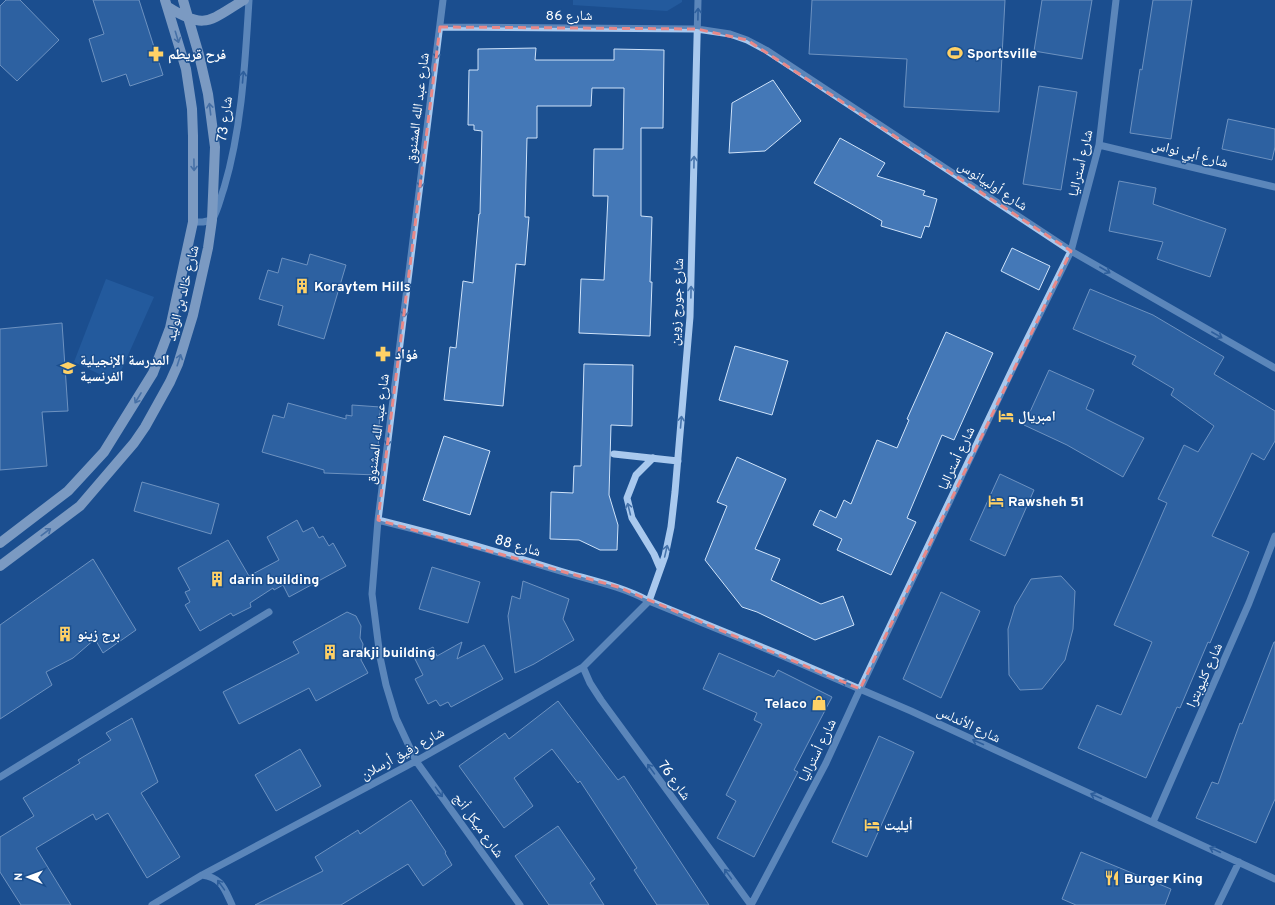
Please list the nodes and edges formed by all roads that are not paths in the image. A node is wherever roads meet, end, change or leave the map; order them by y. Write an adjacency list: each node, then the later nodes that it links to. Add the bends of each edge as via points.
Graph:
1 (183, 0): 8 (main road, شارع خالد بن الوليد)
2 (244, 0): 8 (main road, via 212,19)
3 (249, 0): 13 (street, شارع 73, one-way to 3, via 226,180 234,145 240,107)
4 (443, 0): 9 (street, شارع عبد الله المشنوق)
5 (698, 0): 10 (street, شارع جورج زوين, one-way to 5)
6 (1116, 0): 11 (street, شارع أستراليا)
7 (166, 4): 8 (main road); 14 (main road, شارع خالد بن الوليد, one-way to 14, via 186,69 192,109)
8 (189, 19): 13 (main road, شارع خالد بن الوليد, one-way to 8, via 215,147 208,94)
9 (440, 27): 10 (street, شارع 86); 20 (street, شارع عبد الله المشنوق, one-way to 20)
10 (697, 29): 15 (street, شارع أولبيانوس, via 730,34 766,50); 19 (street, شارع جورج زوين, one-way to 10, via 690,317)
11 (1099, 145): 12 (street, شارع أبي نواس); 15 (street, شارع أستراليا)
12 (1275, 187)
13 (212, 220): 14 (street); 23 (main road, شارع خالد بن الوليد, one-way to 13, via 80,506 134,444 145,427 178,364 205,267)
14 (193, 222): 22 (main road, شارع خالد بن الوليد, one-way to 22, via 170,328 153,372 104,452 68,491)
15 (1071, 251): 16 (street, شارع أولبيانوس, one-way to 16); 28 (street, شارع أستراليا)
16 (1275, 368)
17 (614, 454): 18 (street)
18 (653, 458): 19 (street); 24 (street, one-way to 18, via 632,518 627,498 636,475)
19 (678, 460): 24 (street, شارع جورج زوين, one-way to 19, via 671,527)
20 (378, 520): 25 (street, شارع 88, via 600,582 632,592); 29 (street, شارع عبد الله المشنوق, via 372,594 380,657 396,718)
21 (1275, 536): 31 (street, شارع كليوبترا, via 1243,617)
22 (0, 543)
23 (0, 566)
24 (660, 568): 25 (street, شارع جورج زوين)
25 (649, 601): 27 (street, شارع رفيق أرسلان); 28 (street, شارع الأندلس, one-way to 25)
26 (269, 612): 30 (street)
27 (583, 667): 29 (street, شارع رفيق أرسلان); 38 (street, شارع 76, one-way to 27, via 601,700)
28 (860, 689): 31 (street, شارع الأندلس, one-way to 28); 38 (street, شارع أستراليا, via 826,763)
29 (416, 761): 33 (street, شارع رفيق أرسلان); 37 (street, شارع ميكل أنج, one-way to 37)
30 (0, 777)
31 (1153, 822): 32 (street, شارع الأندلس, one-way to 31)
32 (1240, 862): 34 (street, شارع الأندلس); 39 (street)
33 (202, 875): 35 (street, شارع رفيق أرسلان); 36 (street, one-way to 33, via 219,882)
34 (1275, 879)
35 (152, 905)
36 (232, 905)
37 (520, 905)
38 (751, 905)
39 (1218, 905)

